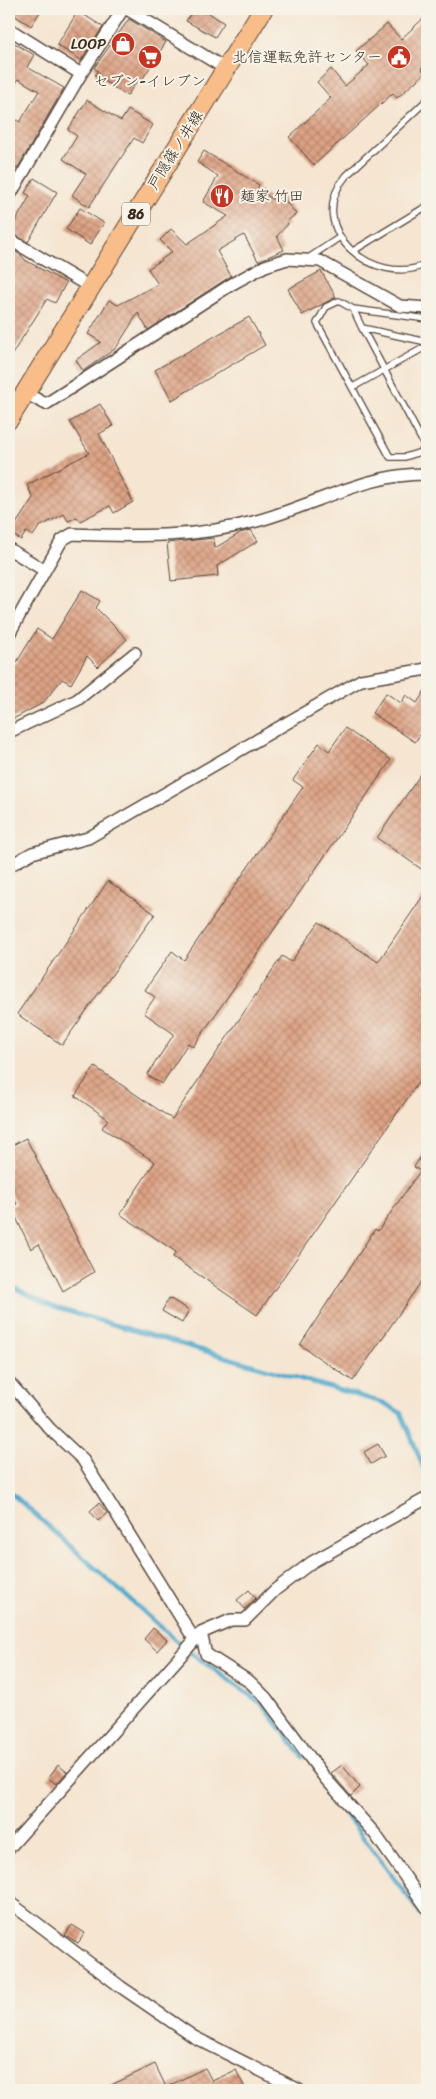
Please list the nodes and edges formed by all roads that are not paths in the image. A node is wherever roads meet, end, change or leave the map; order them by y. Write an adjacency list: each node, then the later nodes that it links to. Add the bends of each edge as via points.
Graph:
1 (123, 9): 6 (street)
2 (127, 9): 5 (street)
3 (263, 9): 5 (main road, 戸隠篠ノ井線 / 86)
4 (9, 29): 6 (street)
5 (226, 68): 15 (main road, 戸隠篠ノ井線 / 86)
6 (81, 74): 8 (street)
7 (427, 100): 10 (lane, via 337,188 332,216)
8 (9, 196)
9 (427, 206): 12 (lane)
10 (340, 237): 12 (lane); 13 (lane)
11 (9, 239): 15 (street)
12 (354, 251): 14 (lane, via 386,269 408,270)
13 (307, 259): 16 (street, via 320,261 400,306); 24 (street, via 287,259 265,266 146,338 46,404)
14 (427, 264)
15 (90, 287): 24 (main road, 戸隠篠ノ井線 / 86)
16 (427, 308)
17 (353, 309): 18 (lane); 19 (lane); 23 (lane, via 339,301 326,307 317,323)
18 (427, 319)
19 (362, 328): 20 (lane); 22 (lane)
20 (427, 342)
21 (427, 346): 22 (lane)
22 (384, 370): 23 (lane); 26 (lane)
23 (353, 387): 26 (lane, via 390,457)
24 (25, 393): 25 (main road, 戸隠篠ノ井線 / 86)
25 (9, 419)
26 (427, 450)
27 (427, 474): 29 (street, via 384,477 255,522 210,532 158,536 72,534 62,540)
28 (9, 549): 29 (street)
29 (44, 570): 30 (street)
30 (9, 634)
31 (135, 653): 33 (street, via 77,700)
32 (427, 669): 34 (street, via 361,680 88,838 32,853)
33 (9, 732)
34 (9, 866)
35 (9, 1382): 37 (street, via 50,1429 83,1460)
36 (427, 1498): 37 (street, via 312,1562 274,1590 245,1620 230,1620)
37 (198, 1636): 38 (street); 40 (street, via 206,1654 250,1682 266,1698 325,1778 374,1834)
38 (9, 1848)
39 (9, 1902): 41 (street, via 121,1987 194,2037)
40 (427, 1908)
41 (298, 2090)

